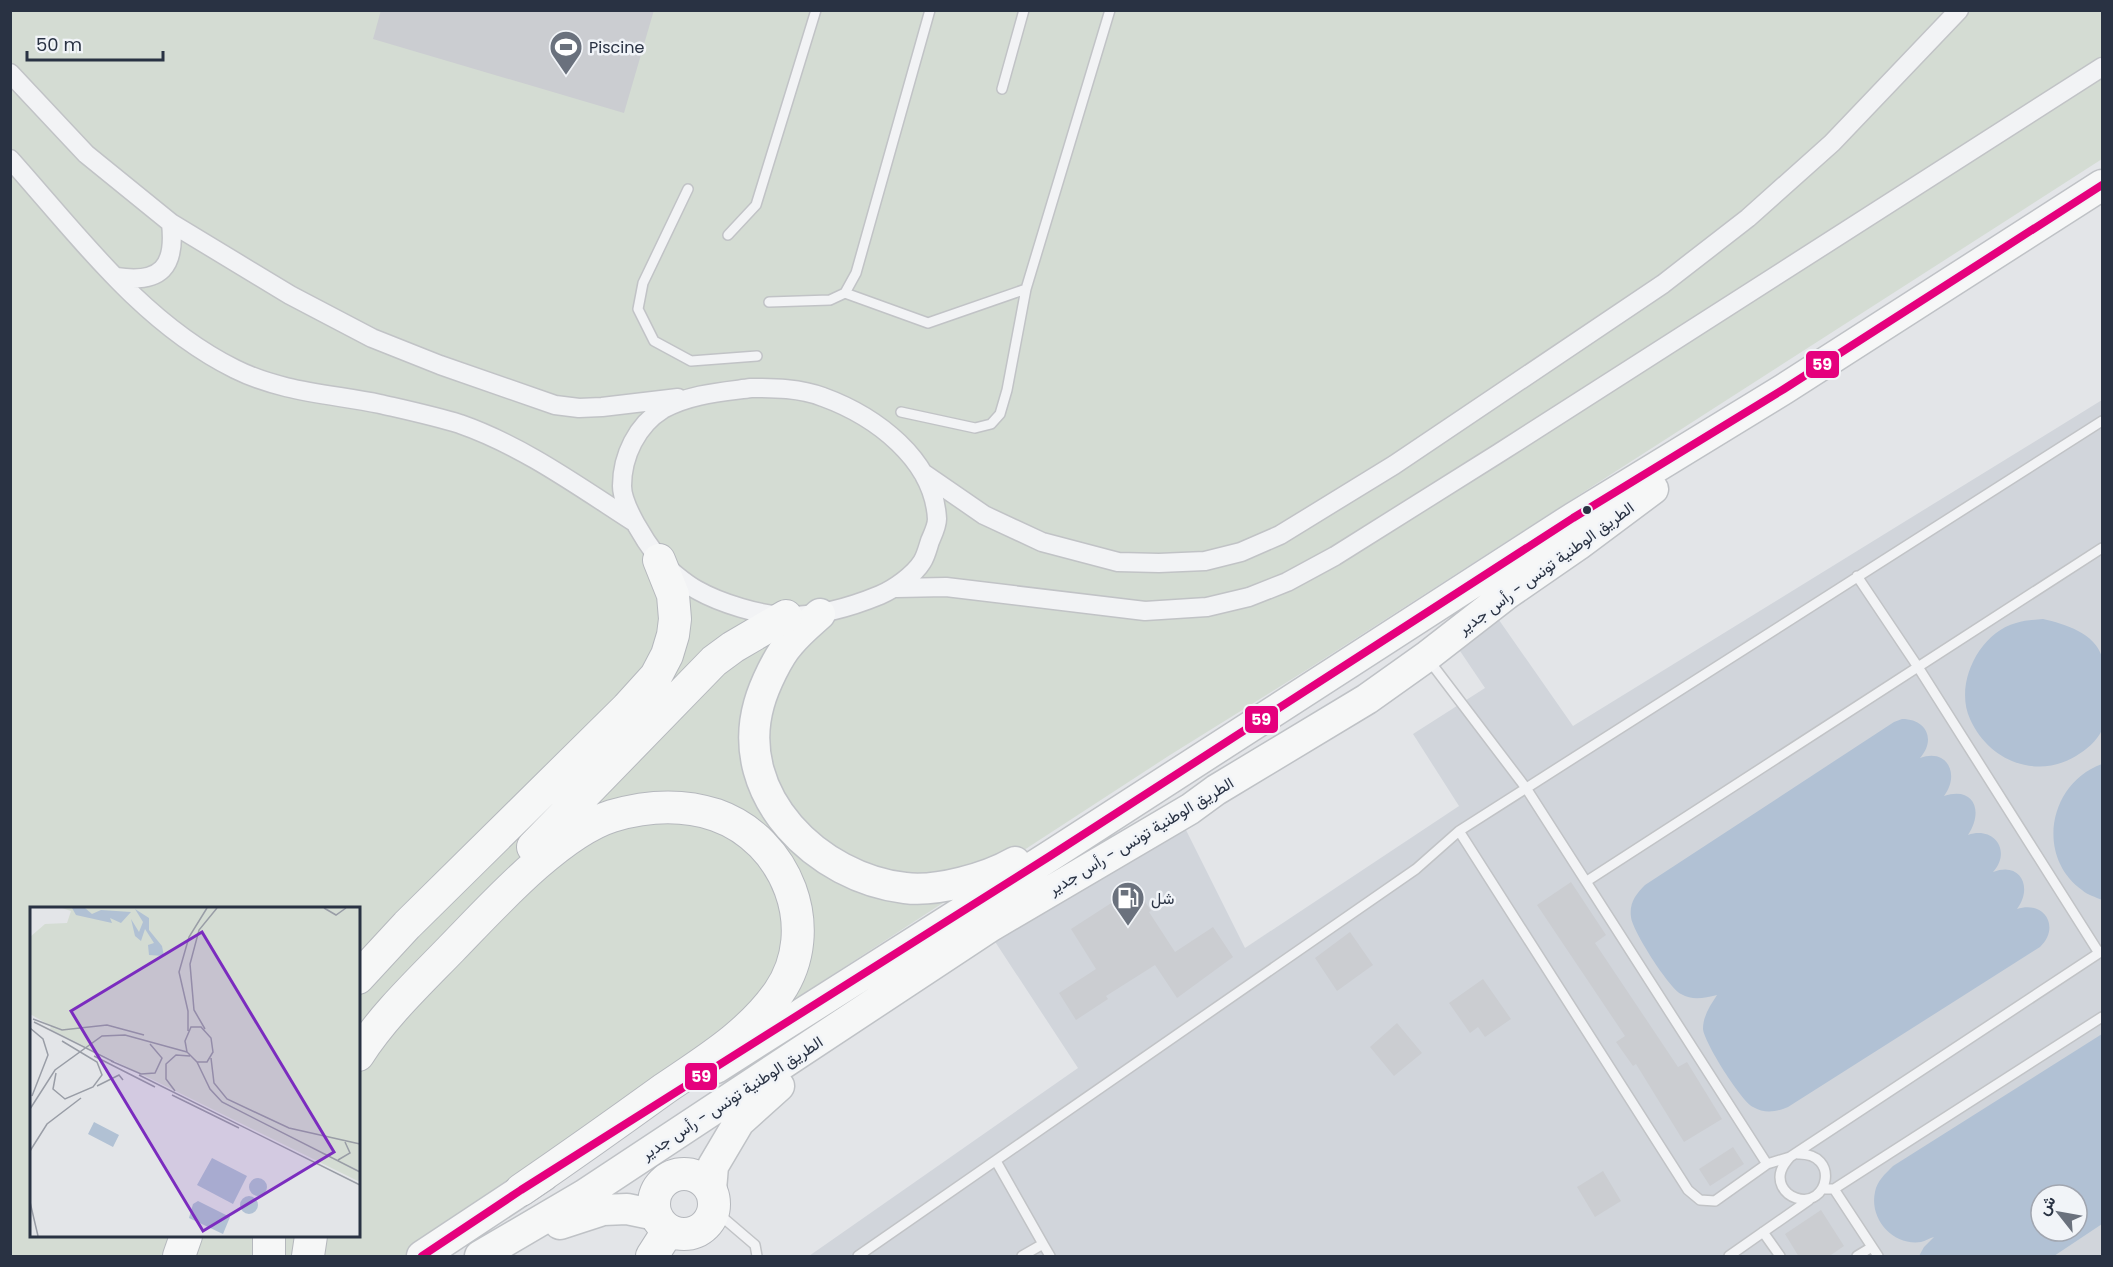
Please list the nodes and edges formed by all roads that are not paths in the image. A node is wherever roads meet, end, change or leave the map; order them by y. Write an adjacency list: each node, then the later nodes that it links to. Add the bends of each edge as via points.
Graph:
1 (816, 10): 13 (lane, via 756,205)
2 (930, 10): 16 (lane, via 856,273)
3 (1024, 10): 8 (lane)
4 (1110, 10): 15 (lane)
5 (1959, 10): 23 (street, via 1832,143 1748,218 1663,284 1394,465 1280,535 1241,552 1205,561 1118,562 1042,542 984,514)
6 (2103, 67): 28 (street, via 1489,459 1287,582 1207,607 1145,611 946,587)
7 (10, 73): 12 (street, via 86,154)
8 (1002, 88)
9 (10, 159): 14 (street)
10 (2103, 185): 19 (main road, الطريق الوطنية تونس - رأس جدير)
11 (688, 189): 18 (lane, via 644,283 638,309 654,340 691,361)
12 (171, 223): 14 (street, via 170,257 159,273 144,280); 20 (street, via 290,295 372,338 555,405 579,408)
13 (728, 235)
14 (116, 278): 24 (street, via 179,335 257,380 458,424 537,460)
15 (1026, 289): 16 (lane, via 928,323); 21 (lane, via 1007,390 1000,414 991,424 975,428)
16 (845, 293): 17 (lane, via 830,300)
17 (769, 302)
18 (757, 356)
19 (1784, 389): 31 (main road, الطريق الوطنية تونس - رأس جدير); 34 (main road, الطريق الوطنية تونس - رأس جدير, via 1573,518)
20 (698, 395): 23 (street, via 751,388 822,396 873,422 908,451); 24 (street, via 655,416 639,430 625,458 622,487)
21 (901, 412)
22 (2103, 420): 27 (lane)
23 (923, 473): 28 (street, via 935,500 937,523 922,563)
24 (636, 524): 26 (street)
25 (2101, 552): 32 (lane)
26 (659, 560): 30 (street, via 696,589 726,602); 36 (highway, via 673,595 675,619 667,656 656,676)
27 (1857, 576): 32 (lane); 33 (lane)
28 (896, 588): 29 (street, via 853,606)
29 (819, 614): 30 (street); 34 (main road, via 788,644 764,690 758,705 756,747 759,770 780,816 816,853 837,866 880,884 907,888 950,884 1009,865)
30 (786, 616): 43 (highway, via 714,661 395,986)
31 (1426, 657): 33 (lane); 41 (main road, الطريق الوطنية تونس - رأس جدير, via 1367,699)
32 (1918, 667): 37 (lane); 38 (lane)
33 (1526, 788): 35 (lane); 37 (lane)
34 (1145, 793): 49 (main road, الطريق الوطنية تونس - رأس جدير)
35 (1460, 831): 46 (lane, via 1416,869); 47 (lane, via 1688,1190 1700,1200 1715,1201)
36 (479, 854): 39 (highway); 40 (highway)
37 (1587, 881): 47 (lane)
38 (2101, 952): 45 (lane)
39 (360, 953)
40 (360, 976)
41 (900, 985): 51 (main road, via 867,1021 788,1079 739,1122 713,1166); 54 (main road, الطريق الوطنية تونس - رأس جدير)
42 (2103, 1017): 48 (lane)
43 (360, 1027)
44 (360, 1052): 49 (highway, via 404,998 498,901 589,826 648,808 693,809 737,825 757,841 784,874 792,888 796,909 794,957 790,974 778,994 737,1038)
45 (1794, 1156): 47 (lane); 50 (lane, via 1807,1154 1822,1163 1826,1181); 50 (lane, via 1780,1172 1784,1190 1798,1199)
46 (996, 1161): 59 (lane); 68 (lane)
47 (1767, 1164)
48 (1833, 1189): 50 (lane); 60 (lane)
49 (521, 1190): 64 (main road, الطريق الوطنية تونس - رأس جدير)
50 (1819, 1193): 53 (lane)
51 (712, 1200): 52 (highway, via 708,1223 696,1232 682,1235); 52 (highway, via 704,1181 682,1174 671,1177 656,1193 654,1204); 67 (lane, via 755,1245)
52 (662, 1223): 54 (main road, via 627,1209 603,1210); 66 (highway)
53 (1763, 1232): 71 (lane); 72 (lane)
54 (522, 1233): 65 (main road, الطريق الوطنية تونس - رأس جدير)
55 (186, 1237): 61 (highway)
56 (269, 1237): 62 (highway)
57 (304, 1237): 63 (highway)
58 (311, 1237): 63 (highway)
59 (1043, 1244): 69 (lane); 70 (lane)
60 (1872, 1247): 73 (lane); 74 (lane)
61 (179, 1257)
62 (269, 1257)
63 (307, 1257)
64 (422, 1257)
65 (480, 1257)
66 (652, 1257)
67 (757, 1257)
68 (858, 1257)
69 (1022, 1257)
70 (1050, 1257)
71 (1729, 1257)
72 (1780, 1257)
73 (1857, 1257)
74 (1878, 1257)

